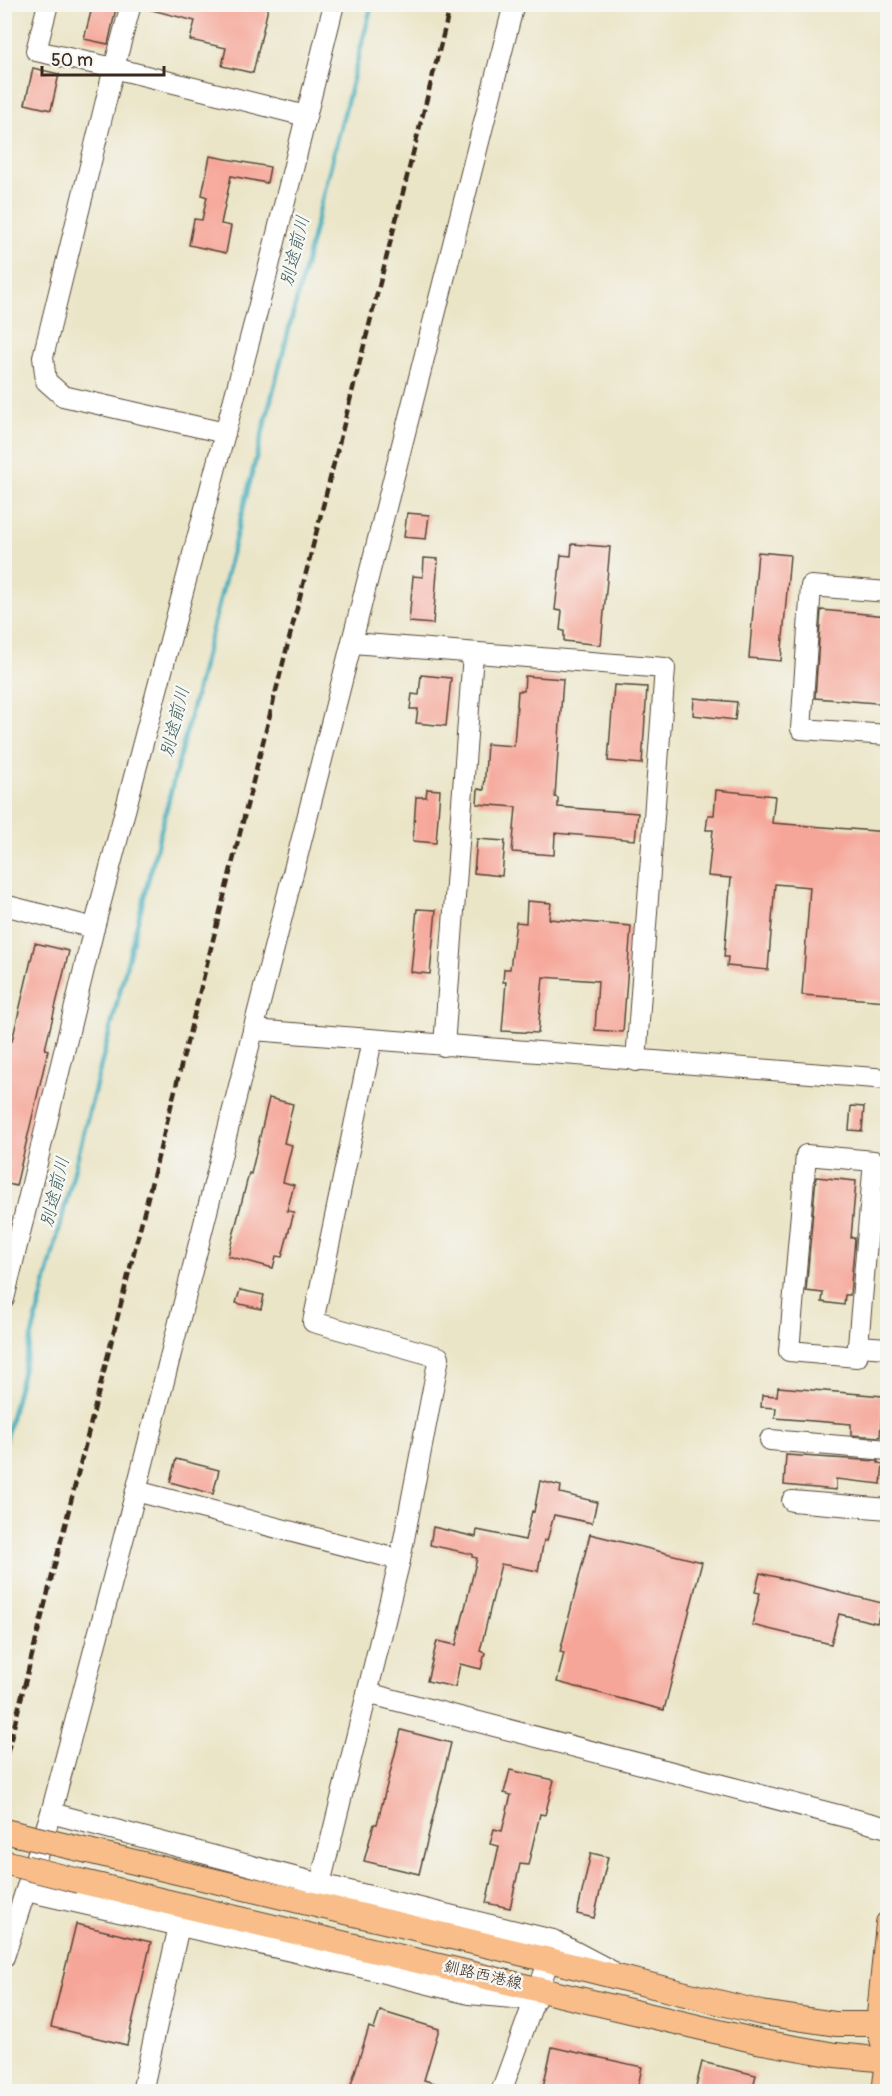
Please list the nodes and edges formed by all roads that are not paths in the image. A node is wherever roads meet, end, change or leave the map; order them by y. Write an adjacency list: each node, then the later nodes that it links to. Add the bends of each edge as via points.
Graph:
1 (48, 4): 5 (street, via 36,51)
2 (131, 4): 5 (street)
3 (334, 4): 6 (street)
4 (514, 4): 9 (street)
5 (114, 68): 6 (street); 7 (street, via 43,357 46,381 63,396)
6 (306, 116): 7 (street)
7 (225, 433): 13 (street)
8 (888, 592): 11 (street, via 811,586 801,729)
9 (353, 643): 10 (street); 14 (street)
10 (473, 654): 16 (street); 17 (street, via 665,668)
11 (888, 735)
12 (4, 905): 13 (street)
13 (94, 928): 19 (street)
14 (254, 1030): 15 (street); 24 (street)
15 (372, 1040): 16 (street); 27 (street, via 313,1322 439,1357)
16 (444, 1046): 17 (street)
17 (636, 1061): 18 (street)
18 (888, 1079)
19 (4, 1299)
20 (858, 1346): 20 (street, via 874,1161 806,1155 789,1351 857,1357); 21 (street)
21 (888, 1348)
22 (770, 1440): 23 (street)
23 (888, 1450)
24 (136, 1491): 27 (street); 29 (street)
25 (792, 1501): 26 (street)
26 (888, 1509)
27 (400, 1560): 28 (street)
28 (367, 1693): 30 (street); 33 (street)
29 (51, 1813): 33 (street); 34 (street)
30 (888, 1828)
31 (4, 1831): 38 (main road, 釧路西港線, bridge)
32 (4, 1862): 40 (main road, 釧路西港線, bridge)
33 (320, 1884): 39 (street, via 553,1940)
34 (26, 1891): 36 (street); 37 (street)
35 (888, 1923): 41 (main road)
36 (179, 1926): 40 (street, via 469,1994); 43 (street)
37 (4, 1958)
38 (549, 1960): 39 (main road, 釧路西港線); 40 (street)
39 (627, 1979): 41 (main road, 釧路西港線, via 762,2013 836,2024)
40 (537, 1994): 42 (main road, 釧路西港線, via 757,2041); 44 (street)
41 (883, 2025): 42 (main road)
42 (888, 2060): 45 (main road)
43 (142, 2091)
44 (501, 2091)
45 (884, 2091)

